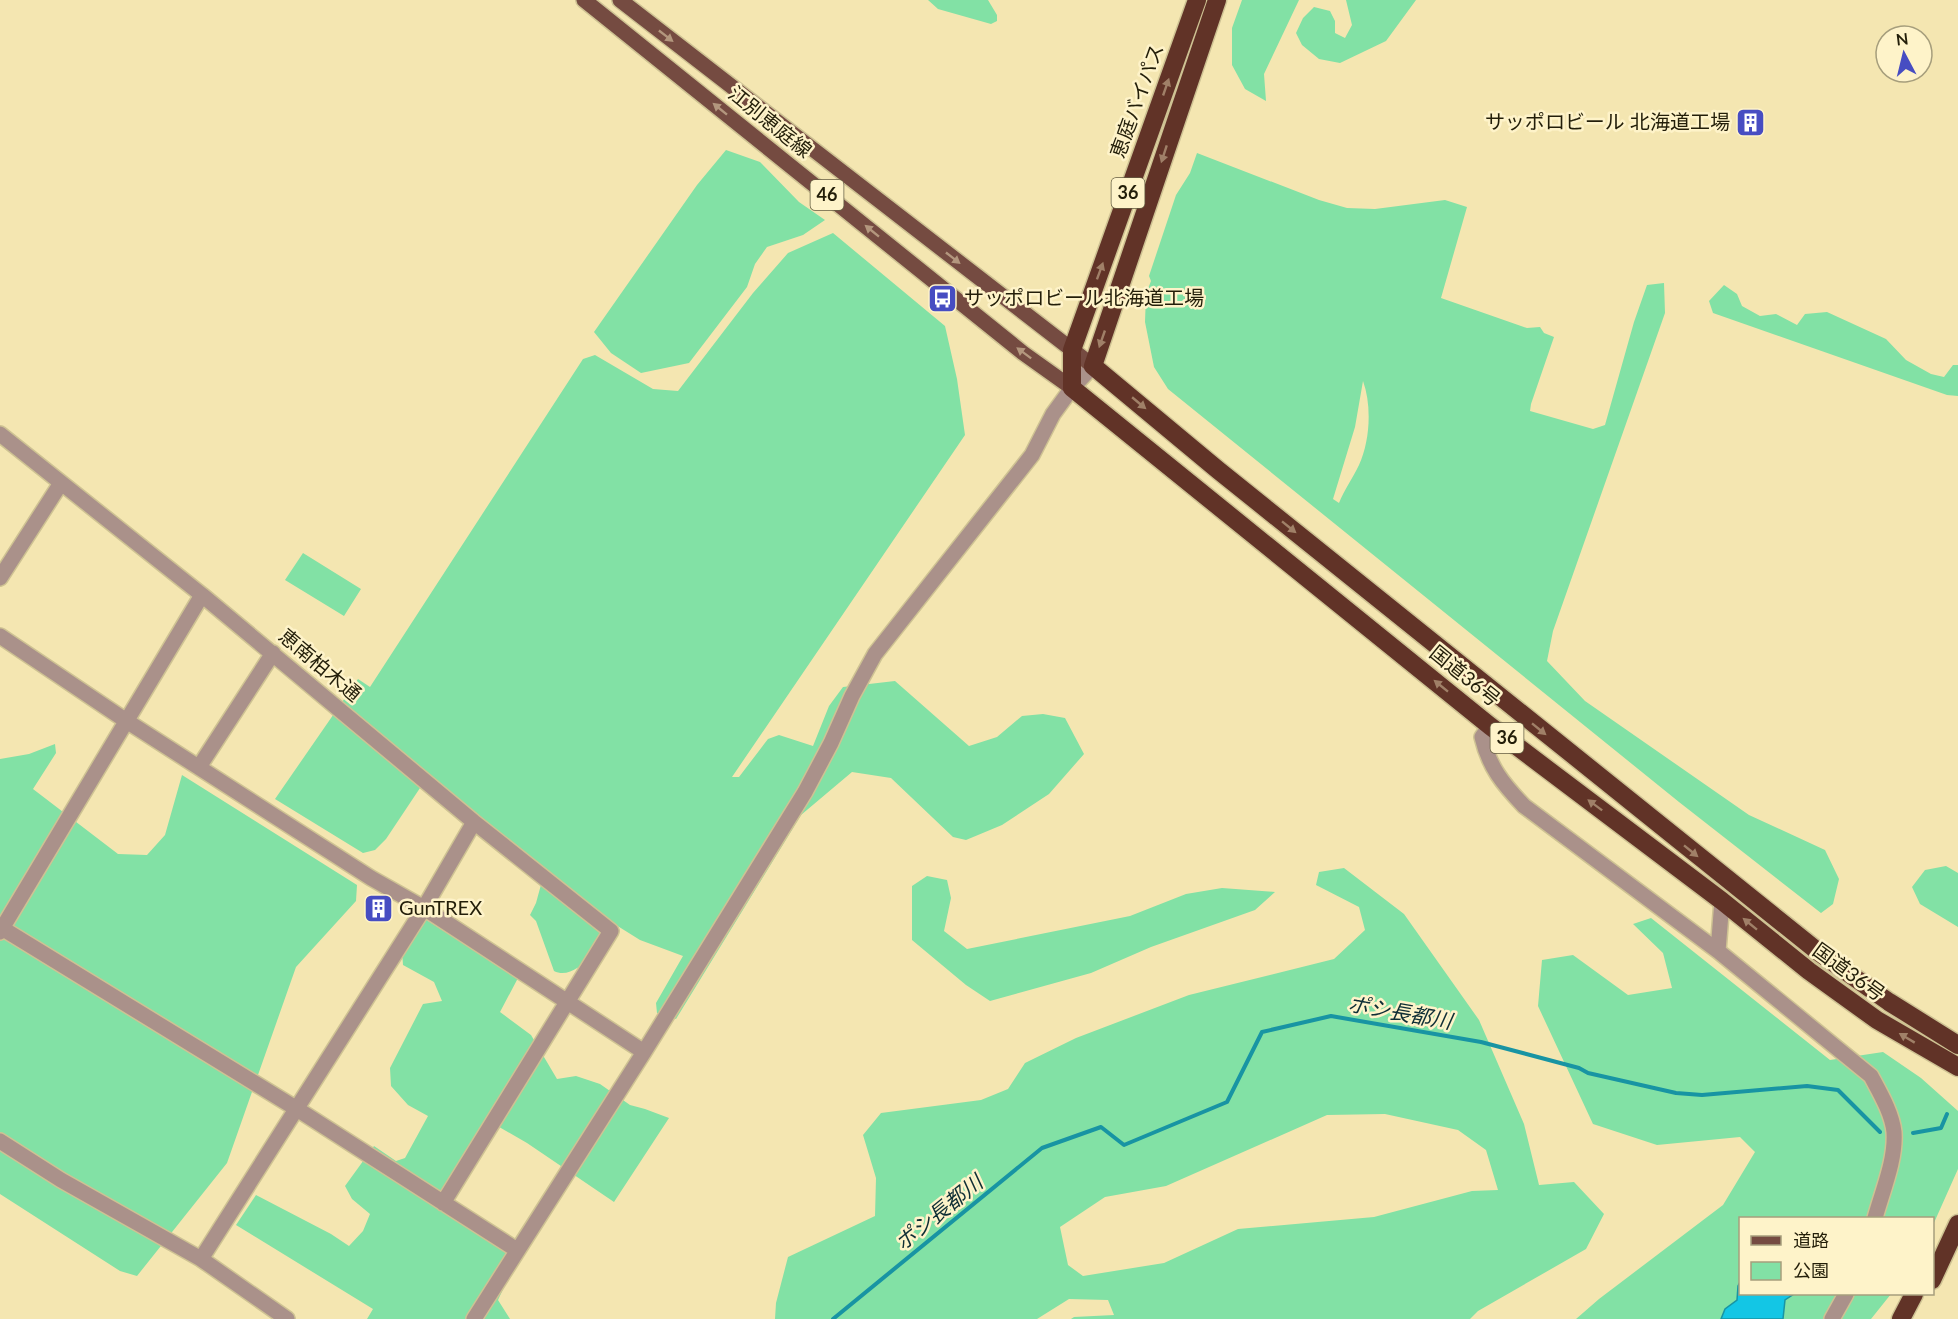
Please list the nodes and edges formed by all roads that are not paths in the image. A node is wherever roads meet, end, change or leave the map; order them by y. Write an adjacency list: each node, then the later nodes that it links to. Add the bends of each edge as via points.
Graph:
1 (584, 0): 7 (main road, 江別恵庭線 / 46, one-way to 1)
2 (620, 0): 5 (main road, 江別恵庭線 / 46, one-way to 5)
3 (1197, 0): 5 (highway, 恵庭バイパス / 36, one-way to 3)
4 (1217, 0): 6 (highway, 36, one-way to 6)
5 (1072, 350): 6 (main road, 江別恵庭線 / 46); 7 (highway, 恵庭バイパス / 36)
6 (1093, 366): 7 (street); 23 (highway, 国道36号 / 36, one-way to 23, via 1821,954)
7 (1072, 388): 15 (highway, 国道36号 / 36, one-way to 7); 24 (street, via 1032,455 875,654 805,792)
8 (0, 434): 9 (street, 恵南柏木通)
9 (61, 483): 10 (street); 11 (street, 恵南柏木通)
10 (0, 578)
11 (202, 595): 13 (street, 恵南柏木通); 14 (street)
12 (0, 636): 14 (street)
13 (273, 653): 16 (street); 17 (street, 恵南柏木通)
14 (125, 720): 16 (street); 20 (street)
15 (1490, 726): 18 (highway, 国道36号 / 36, one-way to 15); 21 (street, via 1482,737 1486,757 1518,800)
16 (199, 767): 19 (street)
17 (474, 822): 19 (street); 22 (street, 恵南柏木通, via 611,931)
18 (1722, 902): 21 (street); 25 (highway, 国道36号 / 36, one-way to 18, via 1877,1020)
19 (424, 908): 22 (street); 26 (street)
20 (1, 929): 26 (street)
21 (1718, 951): 30 (street, via 1871,1076 1894,1131 1893,1153)
22 (568, 1002): 24 (street); 28 (street)
23 (1958, 1045)
24 (644, 1053): 32 (street)
25 (1958, 1067)
26 (297, 1109): 28 (street); 34 (street)
27 (0, 1141): 34 (street)
28 (443, 1203): 32 (street)
29 (1958, 1211): 33 (highway)
30 (1875, 1217)
31 (1958, 1224): 35 (highway)
32 (517, 1250): 40 (street)
33 (1934, 1255)
34 (201, 1259): 39 (street)
35 (1934, 1276)
36 (1845, 1295): 41 (street)
37 (1913, 1295): 42 (highway)
38 (1925, 1295): 43 (highway)
39 (287, 1319)
40 (474, 1319)
41 (1832, 1319)
42 (1901, 1319)
43 (1913, 1319)

